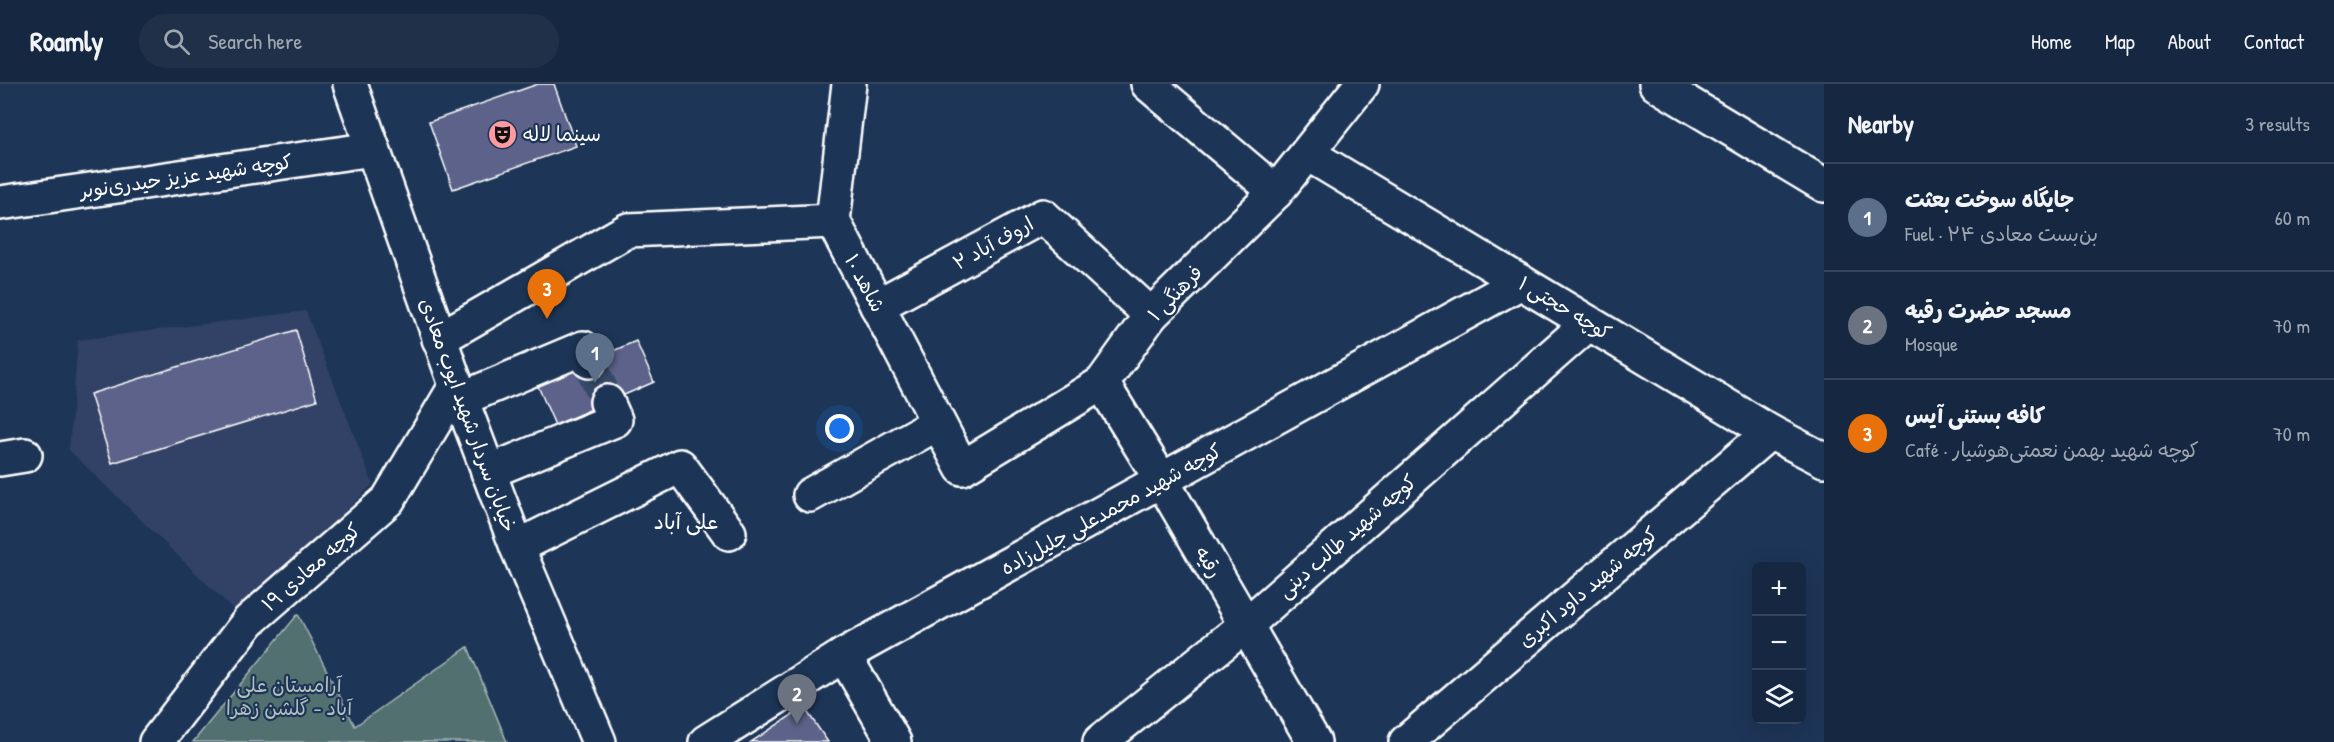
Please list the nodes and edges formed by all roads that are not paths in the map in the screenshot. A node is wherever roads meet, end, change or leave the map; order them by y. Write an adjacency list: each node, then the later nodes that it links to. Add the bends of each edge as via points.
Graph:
1 (350, 84): 6 (street, خیابان سردار شهید ایوب معادی)
2 (849, 84): 11 (street)
3 (1148, 84): 9 (street)
4 (1656, 84): 8 (street)
5 (1349, 88): 7 (street, فرهنگی ۱)
6 (373, 149): 10 (street, کوچه شهید عزیز حیدری‌نوبر); 16 (street, خیابان سردار شهید ایوب معادی)
7 (1308, 154): 9 (street, فرهنگی ۱); 12 (street, کوچه حجتی ۱)
8 (1824, 185)
9 (1276, 192): 14 (street, فرهنگی ۱)
10 (0, 203)
11 (833, 221): 13 (street, شاهد ۱۰); 16 (street, via 628,230)
12 (1521, 282): 15 (street, کوچه حجتی ۱); 26 (street, کوچه شهید محمدعلی جلیل‌زاده)
13 (877, 306): 14 (street, اروف آباد ۲, via 1043,216); 21 (street, شاهد ۱۰)
14 (1151, 315): 18 (street, فرهنگی ۱)
15 (1589, 323): 22 (street, کوچه حجتی ۱); 30 (street, کوچه شهید طالب دینی)
16 (439, 339): 19 (street, خیابان سردار شهید ایوب معادی)
17 (589, 361): 19 (street, via 583,348)
18 (1102, 383): 24 (street, فرهنگی ۱); 26 (street, رقیه)
19 (458, 393): 25 (street, خیابان سردار شهید ایوب معادی); 33 (street, کوچه معادی ۱۹, via 388,500 249,621)
20 (607, 402): 25 (street, via 615,420)
21 (938, 423): 24 (street, شاهد ۱۰); 27 (street)
22 (1770, 432): 23 (street, کوچه حجتی ۱); 38 (street, کوچه شهید داود اکبری)
23 (1824, 459)
24 (962, 468)
25 (488, 472): 29 (street, خیابان سردار شهید ایوب معادی)
26 (1162, 481): 30 (street, رقیه); 31 (street, کوچه شهید محمدعلی جلیل‌زاده)
27 (810, 495)
28 (729, 533): 29 (street, via 680,466)
29 (517, 547): 32 (street, خیابان سردار شهید ایوب معادی)
30 (1246, 625): 36 (street, کوچه شهید طالب دینی); 37 (street, رقیه)
31 (844, 655): 34 (street, کوچه شهید محمدعلی جلیل‌زاده); 35 (street)
32 (591, 739)
33 (156, 742)
34 (706, 742)
35 (894, 742)
36 (1100, 742)
37 (1314, 742)
38 (1406, 742)

